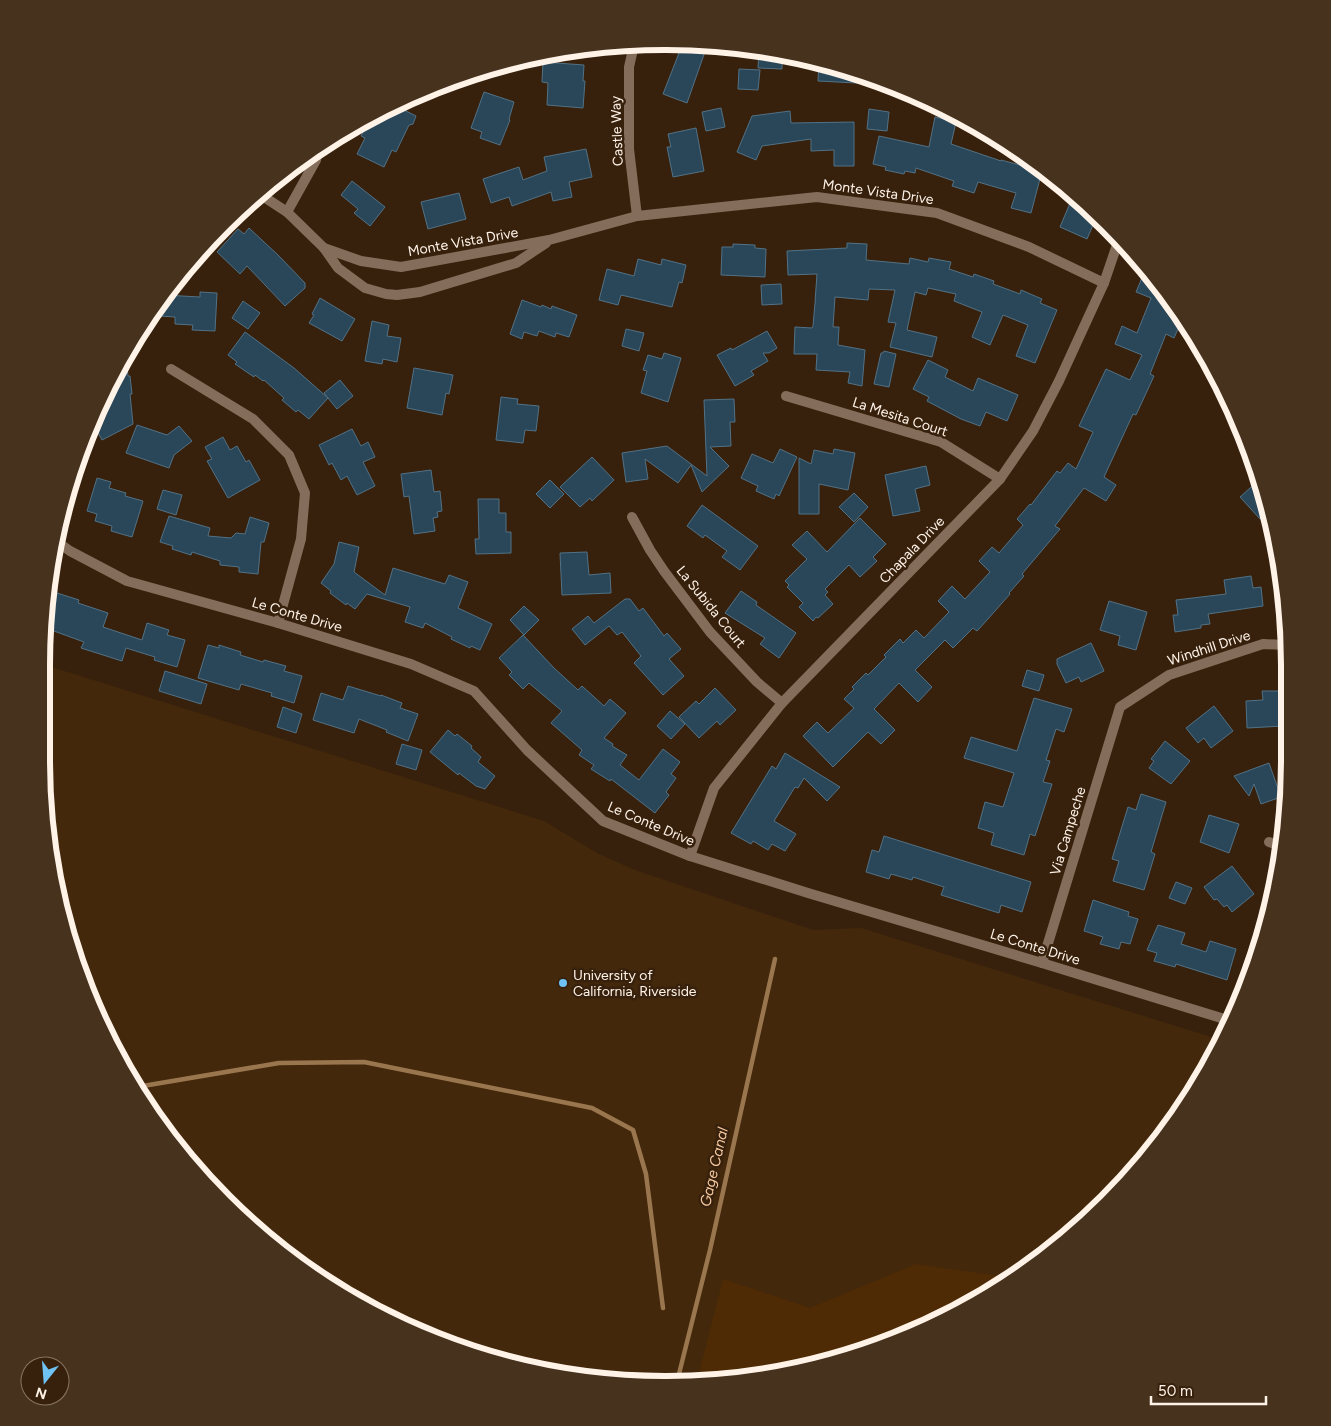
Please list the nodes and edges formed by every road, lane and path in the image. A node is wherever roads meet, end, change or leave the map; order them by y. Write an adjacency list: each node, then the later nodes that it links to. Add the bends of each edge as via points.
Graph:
1 (633, 51): 5 (street, Castle Way, via 629,67 629,149)
2 (316, 160): 4 (street)
3 (266, 198): 4 (street, Monte Vista Drive)
4 (287, 212): 8 (street, Monte Vista Drive)
5 (637, 216): 6 (street, Monte Vista Drive); 9 (street, Monte Vista Drive, via 818,197 937,213 1029,247)
6 (549, 240): 8 (street, Monte Vista Drive, via 401,267 361,261); 8 (street, Monte Vista Drive, via 516,263 420,292 397,295 365,288 338,268)
7 (1116, 247): 9 (street, Chapala Drive)
8 (324, 248)
9 (1104, 283): 12 (street, Chapala Drive, via 1042,414)
10 (171, 369): 15 (street, via 253,418 289,454 305,493 301,539)
11 (786, 396): 12 (street, La Mesita Court, via 941,442)
12 (1000, 479): 17 (street, Chapala Drive)
13 (632, 517): 17 (street, La Subida Court, via 660,564 710,632)
14 (62, 545): 15 (street, Le Conte Drive, via 127,581)
15 (278, 624): 21 (street, Le Conte Drive, via 411,664 474,691 527,750 603,821)
16 (1280, 645): 18 (street, Windhill Drive, via 1263,644 1169,675)
17 (782, 703): 21 (street, Chapala Drive, via 714,788)
18 (1120, 707): 22 (street, Via Campeche)
19 (1268, 842): 20 (street)
20 (1275, 844)
21 (690, 856): 22 (street, Le Conte Drive)
22 (1042, 963): 23 (street, Le Conte Drive)
23 (1224, 1019)

